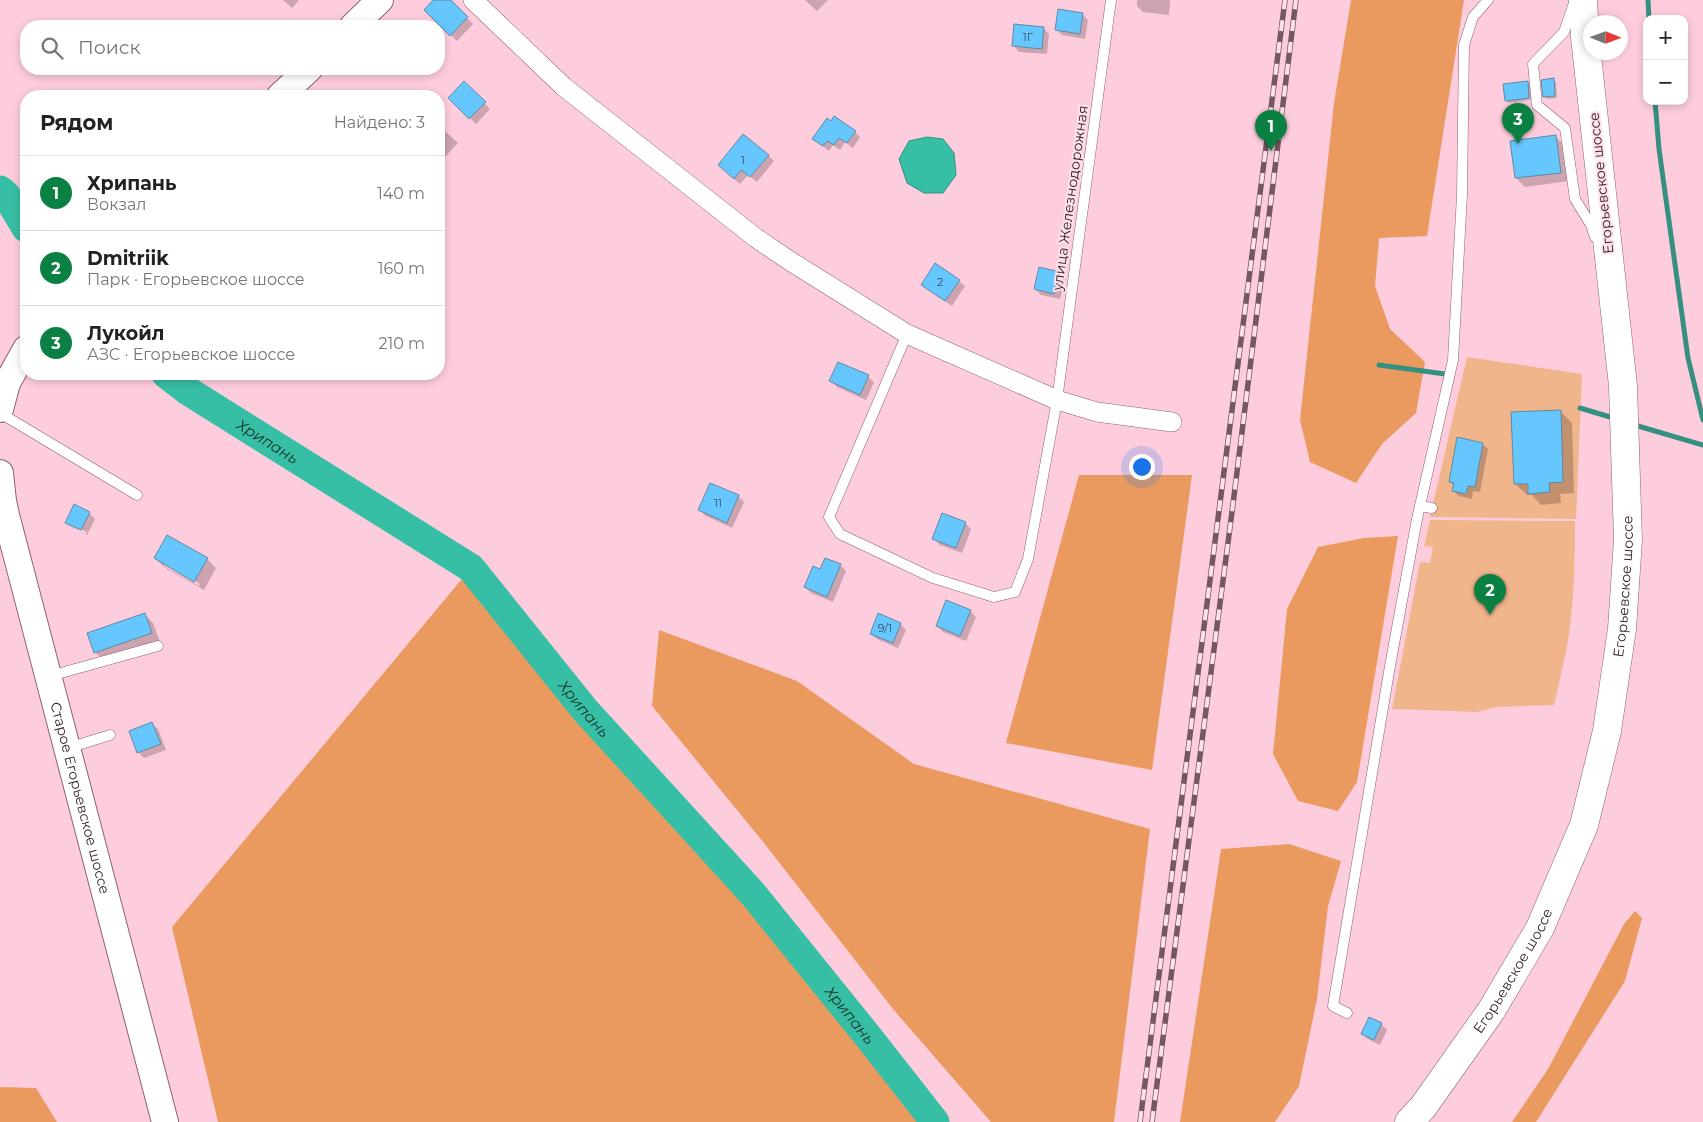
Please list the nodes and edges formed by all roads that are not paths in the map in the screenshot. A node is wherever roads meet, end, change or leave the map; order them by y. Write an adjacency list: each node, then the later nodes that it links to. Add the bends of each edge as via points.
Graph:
1 (380, 0): 7 (main road)
2 (473, 0): 11 (street, via 564,87 756,238)
3 (1111, 0): 13 (lane, улица Железнодорожная)
4 (1488, 0): 19 (lane, via 1473,17 1464,45 1462,195 1453,360)
5 (1575, 0): 10 (lane, via 1564,32 1533,64 1537,105 1565,128 1575,199 1591,225)
6 (1583, 0): 10 (main road, Егорьевское шоссе)
7 (359, 20)
8 (303, 75): 9 (main road)
9 (286, 90)
10 (1614, 295): 27 (main road, Егорьевское шоссе, via 1623,386 1628,540 1622,628 1607,731 1584,825 1540,928 1491,1011)
11 (907, 334): 13 (street); 13 (lane, улица Железнодорожная, via 829,517 840,534 933,578 994,597 1015,592 1028,559)
12 (20, 361): 14 (main road)
13 (1057, 400): 16 (street, via 1097,412)
14 (0, 409)
15 (0, 414): 18 (lane)
16 (1172, 422)
17 (0, 473): 22 (main road, Старое Егорьевское шоссе, via 3,501)
18 (137, 495)
19 (1420, 506): 20 (lane); 25 (lane, via 1333,1006)
20 (1432, 508)
21 (158, 646): 22 (lane)
22 (49, 676): 24 (main road, Старое Егорьевское шоссе)
23 (110, 734): 24 (lane)
24 (67, 748): 26 (main road, Старое Егорьевское шоссе)
25 (1347, 1013)
26 (165, 1122)
27 (1409, 1122)

